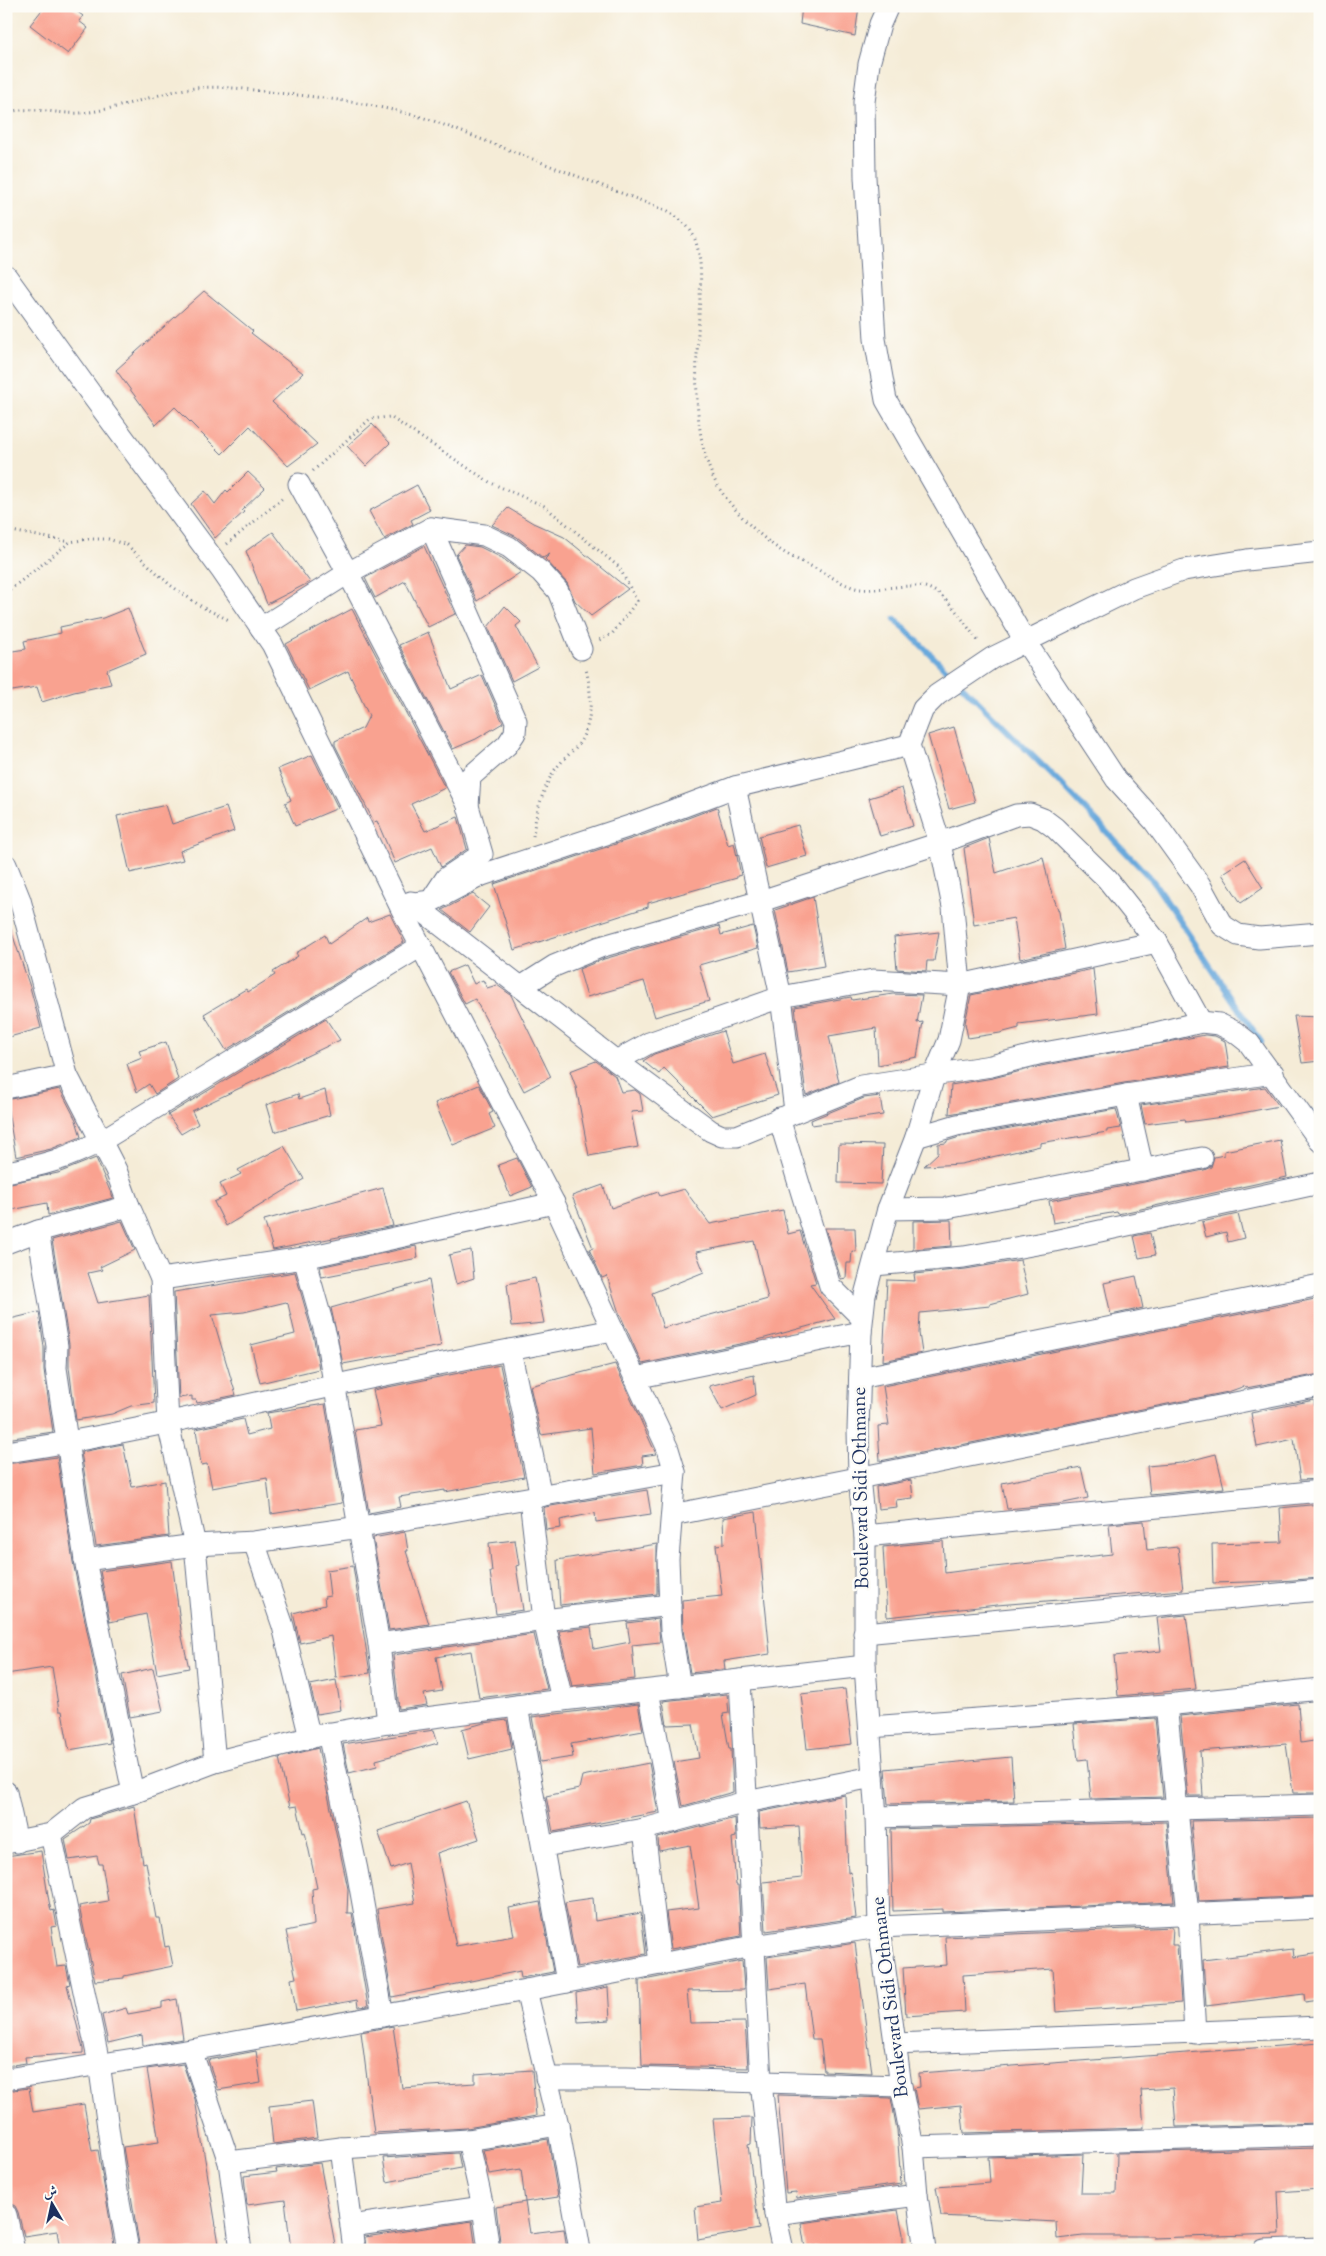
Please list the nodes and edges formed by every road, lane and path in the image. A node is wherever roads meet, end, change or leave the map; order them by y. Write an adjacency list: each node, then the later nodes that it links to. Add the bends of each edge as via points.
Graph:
1 (888, 6): 12 (street, via 869,64 864,102 870,270 879,369 886,400)
2 (6, 114): 14 (path, via 23,109 62,114 99,111 180,90 205,87 324,98 396,110 431,120 668,211 684,222 698,247 701,276 697,340 698,414 713,476 727,498 758,532 784,553 846,584 870,589 918,586 935,591)
3 (6, 276): 11 (street)
4 (299, 484): 9 (street)
5 (431, 528): 9 (street); 13 (street, via 484,535 509,547 541,572 558,591); 17 (street, via 516,721 515,733 507,744 470,777)
6 (6, 530): 7 (path)
7 (70, 542): 10 (path); 11 (path, via 108,539 126,545 170,586 202,607 247,628)
8 (1320, 552): 12 (street, via 1184,570 1134,588)
9 (348, 572): 11 (street); 17 (street)
10 (6, 593)
11 (261, 628): 22 (street)
12 (1025, 641): 14 (street); 23 (street, via 1116,779 1154,821 1200,885 1222,925 1238,935 1259,938)
13 (580, 649): 19 (path, via 591,690 590,720 579,744 552,774 543,797 533,840)
14 (992, 658): 15 (street, via 937,694 923,710)
15 (909, 745): 16 (street); 18 (street, Boulevard Sidi Othmane)
16 (735, 787): 19 (street); 21 (street)
17 (468, 806): 22 (street, via 482,854)
18 (940, 843): 21 (street); 24 (street, via 1016,815 1030,814 1043,819 1107,879); 26 (street, Boulevard Sidi Othmane, via 953,907)
19 (539, 857): 22 (street, via 482,875)
20 (6, 865): 32 (street, via 20,900)
21 (761, 900): 27 (street, via 600,947 554,966); 28 (street)
22 (414, 903): 25 (street); 27 (street)
23 (1320, 932)
24 (1157, 942): 26 (street); 29 (street)
25 (421, 946): 38 (street); 44 (street)
26 (960, 985): 28 (street, via 873,980); 33 (street, Boulevard Sidi Othmane, via 948,1040)
27 (521, 987): 30 (street)
28 (781, 998): 30 (street, via 649,1043); 36 (street)
29 (1201, 1022): 31 (street, via 1219,1024 1235,1032 1249,1043); 33 (street)
30 (616, 1061): 36 (street, via 722,1136 737,1136)
31 (1273, 1073): 35 (street); 39 (street)
32 (67, 1075): 34 (street); 38 (street)
33 (934, 1076): 36 (street, via 861,1086); 37 (street, Boulevard Sidi Othmane)
34 (6, 1088)
35 (1126, 1095): 37 (street, via 957,1125); 41 (street)
36 (787, 1115): 53 (street, via 830,1286)
37 (916, 1137): 46 (street, Boulevard Sidi Othmane)
38 (101, 1141): 42 (street, via 47,1165); 45 (street)
39 (1320, 1141)
40 (1202, 1158): 41 (street)
41 (1143, 1170): 46 (street, via 948,1208)
42 (6, 1172)
43 (1320, 1183): 50 (street, via 1054,1241 964,1256)
44 (554, 1203): 49 (street); 54 (street)
45 (129, 1206): 47 (street); 51 (street)
46 (888, 1209): 50 (street, Boulevard Sidi Othmane)
47 (38, 1231): 48 (street); 61 (street, via 57,1346 56,1368)
48 (6, 1243)
49 (304, 1258): 51 (street); 58 (street, via 326,1336)
50 (874, 1265): 53 (street, Boulevard Sidi Othmane, via 865,1295)
51 (161, 1279): 60 (street)
52 (1320, 1285): 57 (street)
53 (862, 1325): 56 (street); 57 (street, Boulevard Sidi Othmane)
54 (613, 1330): 55 (street); 56 (street)
55 (510, 1350): 58 (street); 66 (street)
56 (635, 1378): 63 (street, via 668,1449)
57 (860, 1378): 64 (street, Boulevard Sidi Othmane)
58 (334, 1386): 60 (street); 68 (street)
59 (1319, 1392): 64 (street)
60 (168, 1423): 61 (street); 71 (street)
61 (66, 1444): 62 (street); 72 (street)
62 (6, 1452)
63 (675, 1472): 66 (street); 67 (street)
64 (859, 1477): 67 (street); 69 (street, Boulevard Sidi Othmane)
65 (1320, 1491): 69 (street)
66 (536, 1497): 68 (street); 75 (street)
67 (672, 1515): 74 (street, via 668,1559)
68 (359, 1527): 70 (street); 77 (street)
69 (865, 1536): 76 (street, Boulevard Sidi Othmane)
70 (254, 1542): 71 (street); 88 (street)
71 (195, 1545): 72 (street); 89 (street)
72 (85, 1560): 92 (street)
73 (1320, 1590): 76 (street)
74 (670, 1605): 75 (street); 80 (street)
75 (544, 1620): 77 (street); 83 (street)
76 (864, 1633): 78 (street, Boulevard Sidi Othmane)
77 (379, 1644): 86 (street)
78 (864, 1666): 79 (street); 87 (street, Boulevard Sidi Othmane)
79 (740, 1680): 80 (street); 93 (street)
80 (680, 1687): 82 (street)
81 (1320, 1689): 84 (street)
82 (648, 1691): 83 (street); 97 (street)
83 (562, 1700): 85 (street)
84 (1166, 1705): 87 (street); 95 (street)
85 (517, 1706): 86 (street); 101 (street)
86 (388, 1723): 88 (street)
87 (870, 1727): 90 (street, Boulevard Sidi Othmane)
88 (319, 1736): 89 (street); 109 (street, via 357,1870)
89 (215, 1762): 92 (street)
90 (873, 1777): 93 (street); 96 (street, Boulevard Sidi Othmane)
91 (6, 1792): 100 (street)
92 (133, 1793): 99 (street, via 84,1808)
93 (746, 1802): 97 (street); 105 (street)
94 (1320, 1805): 95 (street)
95 (1177, 1808): 96 (street); 103 (street)
96 (876, 1816): 104 (street, Boulevard Sidi Othmane)
97 (673, 1822): 98 (street)
98 (644, 1829): 101 (street); 106 (street)
99 (51, 1834): 100 (street); 114 (street)
100 (12, 1842)
101 (544, 1846): 107 (street)
102 (1320, 1908): 103 (street)
103 (1188, 1914): 104 (street); 111 (street)
104 (879, 1927): 105 (street); 112 (street, Boulevard Sidi Othmane)
105 (753, 1946): 106 (street); 117 (street)
106 (660, 1964): 107 (street)
107 (567, 1982): 108 (street)
108 (526, 1990): 109 (street); 115 (street)
109 (383, 2016): 113 (street)
110 (1320, 2027): 111 (street)
111 (1195, 2033): 112 (street)
112 (895, 2044): 118 (street, Boulevard Sidi Othmane)
113 (191, 2050): 114 (street); 124 (street)
114 (99, 2063): 116 (street); 133 (street)
115 (546, 2078): 117 (street); 119 (street)
116 (6, 2079)
117 (761, 2082): 118 (street); 127 (street)
118 (901, 2086): 122 (street, Boulevard Sidi Othmane)
119 (558, 2125): 121 (street); 137 (street)
120 (1320, 2135): 122 (street)
121 (468, 2140): 123 (street); 126 (street)
122 (913, 2147): 125 (street, Boulevard Sidi Othmane)
123 (340, 2148): 124 (street); 129 (street)
124 (229, 2162): 134 (street)
125 (917, 2195): 127 (street); 138 (street, Boulevard Sidi Othmane)
126 (483, 2208): 129 (street); 136 (street)
127 (775, 2214): 131 (street)
128 (6, 2216): 132 (street)
129 (350, 2226): 135 (street)
130 (1320, 2248): 139 (street)
131 (779, 2249)
132 (14, 2250)
133 (128, 2250)
134 (241, 2250)
135 (354, 2250)
136 (489, 2250)
137 (580, 2250)
138 (925, 2250)
139 (1264, 2250)

